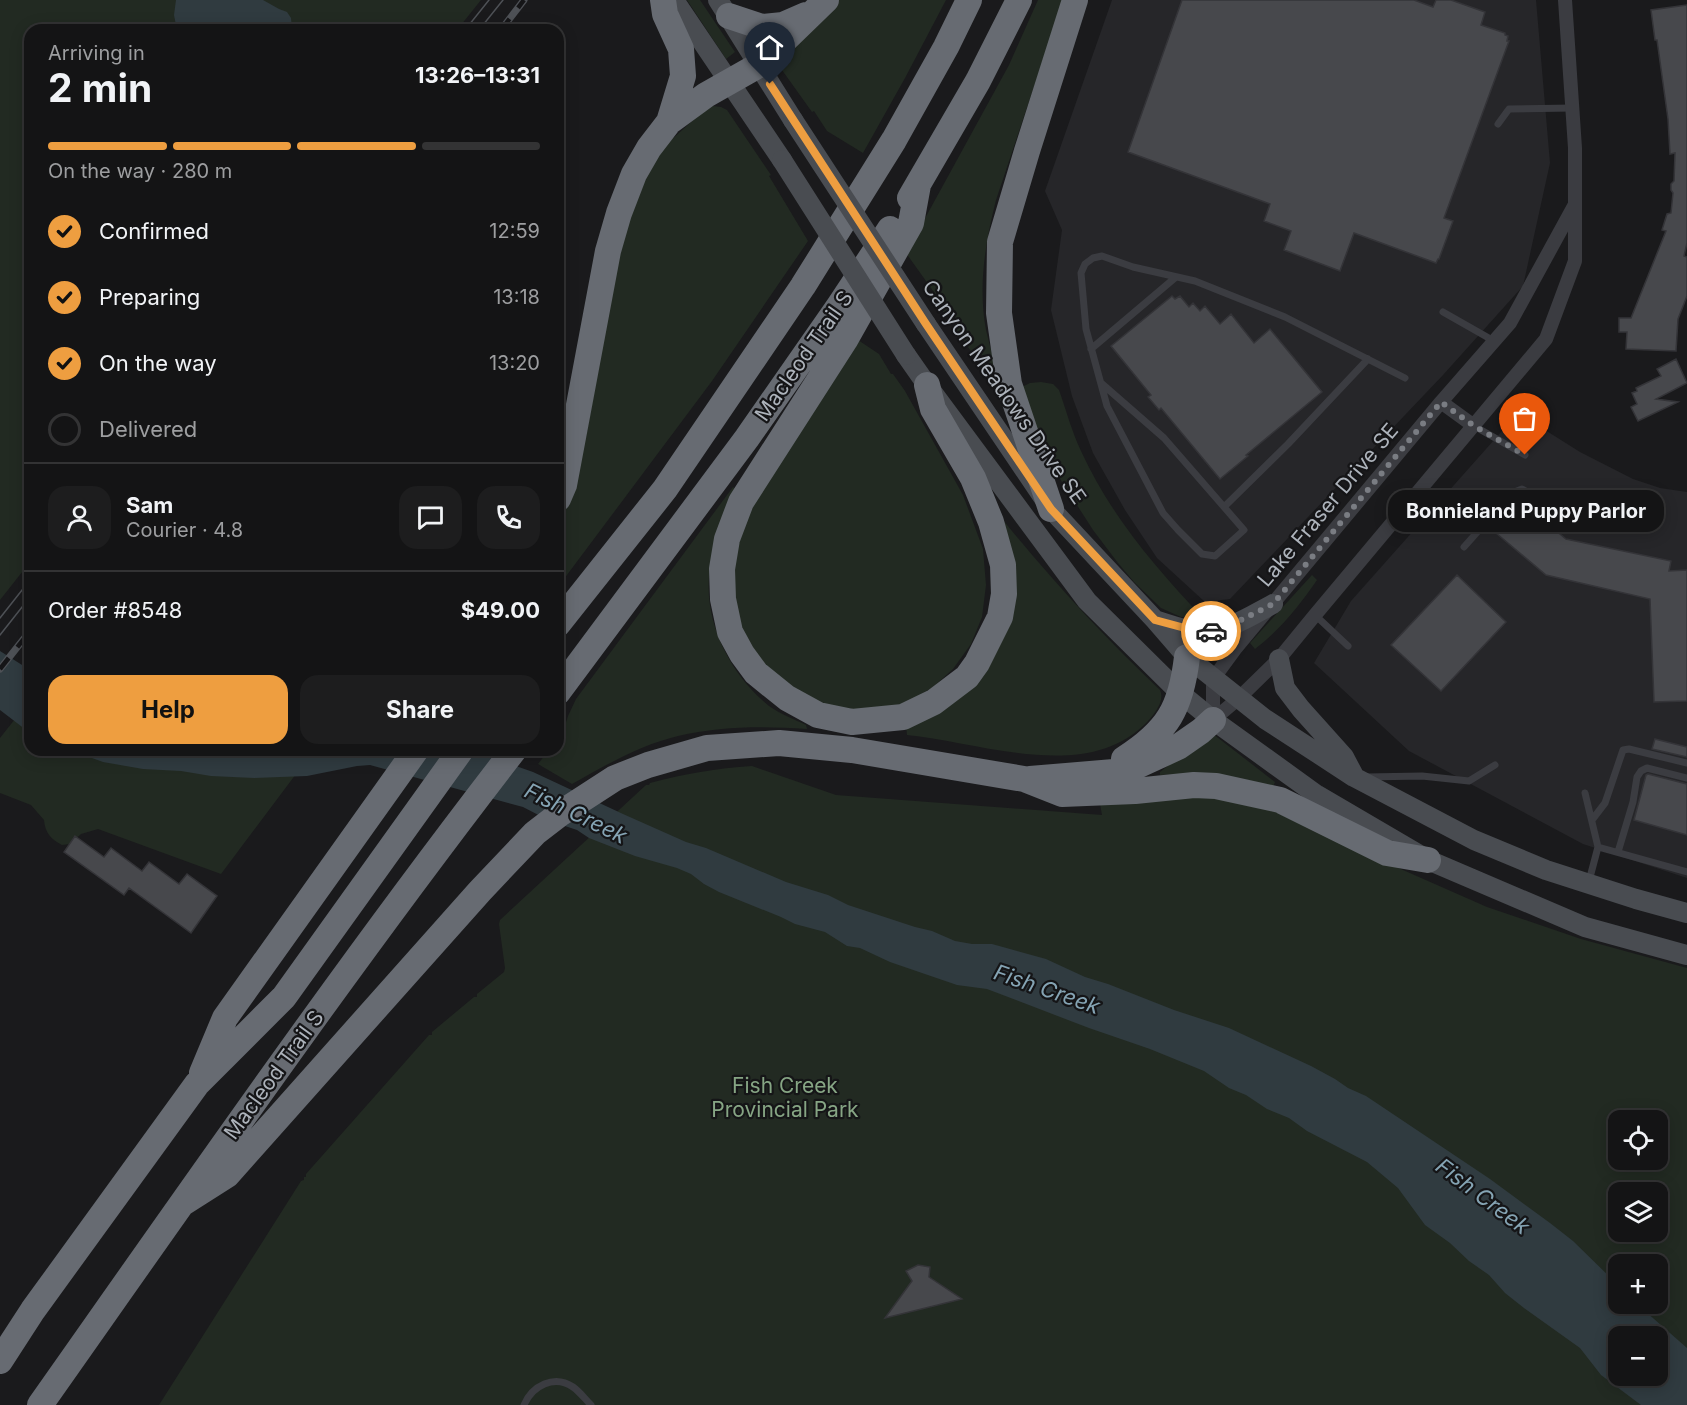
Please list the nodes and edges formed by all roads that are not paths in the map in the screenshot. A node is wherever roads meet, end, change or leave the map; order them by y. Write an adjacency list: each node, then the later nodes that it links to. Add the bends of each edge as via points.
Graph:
1 (663, 0): 12 (highway, via 682,58 682,76)
2 (674, 0): 10 (main road)
3 (969, 0): 34 (highway, Macleod Trail S, via 894,140 803,286 665,489)
4 (1018, 0): 14 (highway, Macleod Trail S, via 978,81)
5 (1075, 0): 30 (highway, via 1000,242 999,313 1009,384)
6 (1565, 0): 11 (street, Lake Fraser Drive SE)
7 (821, 5): 8 (highway, via 783,26 762,27); 9 (highway)
8 (723, 8): 9 (main road, Canyon Meadows Drive SE)
9 (759, 65): 10 (highway); 30 (main road, Canyon Meadows Drive SE, bridge)
10 (729, 81): 12 (highway); 23 (main road, bridge)
11 (1573, 108): 13 (lane, via 1509,109); 15 (street, Lake Fraser Drive SE)
12 (669, 122): 27 (highway, via 634,174 608,251)
13 (1498, 124)
14 (918, 185): 23 (highway, via 911,223 845,340 741,502 727,538 722,569 730,632 756,673 787,698 818,714 852,722 903,717 934,702 967,677 1000,617 1003,565 991,522 973,478 933,409); 40 (highway, Macleod Trail S, via 840,306 747,438)
15 (1575, 204): 18 (street, Lake Fraser Drive SE, via 1509,323); 25 (street, Lake Fraser Drive SE, via 1575,261 1546,339)
16 (1176, 277): 19 (lane); 19 (lane, via 1102,256 1085,264 1081,273); 20 (lane, via 1285,317)
17 (1443, 312): 18 (lane)
18 (1493, 342): 24 (street, Lake Fraser Drive SE)
19 (1091, 349): 22 (lane)
20 (1368, 359): 21 (lane); 29 (lane)
21 (1405, 378)
22 (1100, 383): 29 (lane, via 1164,438); 29 (lane, via 1107,406 1163,513 1202,554 1215,556 1244,530)
23 (927, 385): 41 (main road, via 1087,601)
24 (1441, 402): 25 (street); 32 (street, Lake Fraser Drive SE)
25 (1474, 426): 26 (lane); 33 (street, Lake Fraser Drive SE)
26 (1525, 455)
27 (564, 485)
28 (1597, 492): 31 (lane, via 1586,508 1563,514 1522,489 1512,493)
29 (1224, 507)
30 (1051, 509): 35 (main road, Canyon Meadows Drive SE)
31 (1464, 547)
32 (1273, 604): 35 (main road, via 1213,631 1196,631); 39 (street, Lake Fraser Drive SE)
33 (1315, 615): 36 (lane); 38 (street, Lake Fraser Drive SE)
34 (564, 616)
35 (1155, 620): 37 (main road, Canyon Meadows Drive SE)
36 (1348, 646)
37 (1187, 657): 39 (main road, Canyon Meadows Drive SE); 41 (highway)
38 (1279, 659): 42 (street, Lake Fraser Drive SE); 50 (main road, via 1285,688 1344,757)
39 (1213, 679): 42 (main road, Canyon Meadows Drive SE); 43 (street)
40 (564, 684)
41 (1180, 693): 43 (main road); 49 (highway, via 1155,737)
42 (1239, 698): 43 (street, Lake Fraser Drive SE); 50 (main road, Canyon Meadows Drive SE, via 1264,719)
43 (1212, 720): 49 (highway, via 1178,747 1126,771); 57 (main road, via 1317,795)
44 (412, 756): 62 (highway, via 225,1018)
45 (457, 756): 62 (highway, Macleod Trail S, via 284,997)
46 (509, 756): 63 (highway, Macleod Trail S, via 434,854)
47 (1687, 763): 54 (lane, via 1629,748 1623,750 1605,803)
48 (1495, 765): 50 (lane, via 1469,781 1422,776)
49 (1101, 774): 52 (highway)
50 (1354, 777): 59 (main road, Canyon Meadows Drive SE, via 1474,840)
51 (1687, 778): 56 (lane, via 1647,768 1641,771)
52 (1024, 779): 57 (highway, via 1062,794 1216,786 1280,800 1387,853); 63 (highway, via 852,750 779,743 707,748 615,778 535,833 227,1175)
53 (1586, 793): 54 (lane)
54 (1592, 820): 55 (lane)
55 (1598, 847): 56 (lane); 59 (lane)
56 (1618, 852): 58 (lane)
57 (1428, 860): 61 (main road, via 1585,927)
58 (1687, 872)
59 (1588, 883): 60 (main road, Canyon Meadows Drive SE)
60 (1687, 912)
61 (1687, 955)
62 (197, 1084): 64 (highway, Macleod Trail S)
63 (183, 1203): 67 (highway, Macleod Trail S)
64 (33, 1310): 65 (highway); 66 (highway, Macleod Trail S)
65 (0, 1332)
66 (0, 1361)
67 (40, 1405)
68 (524, 1405): 69 (lane, via 533,1391 553,1382 574,1388)
69 (591, 1405)

